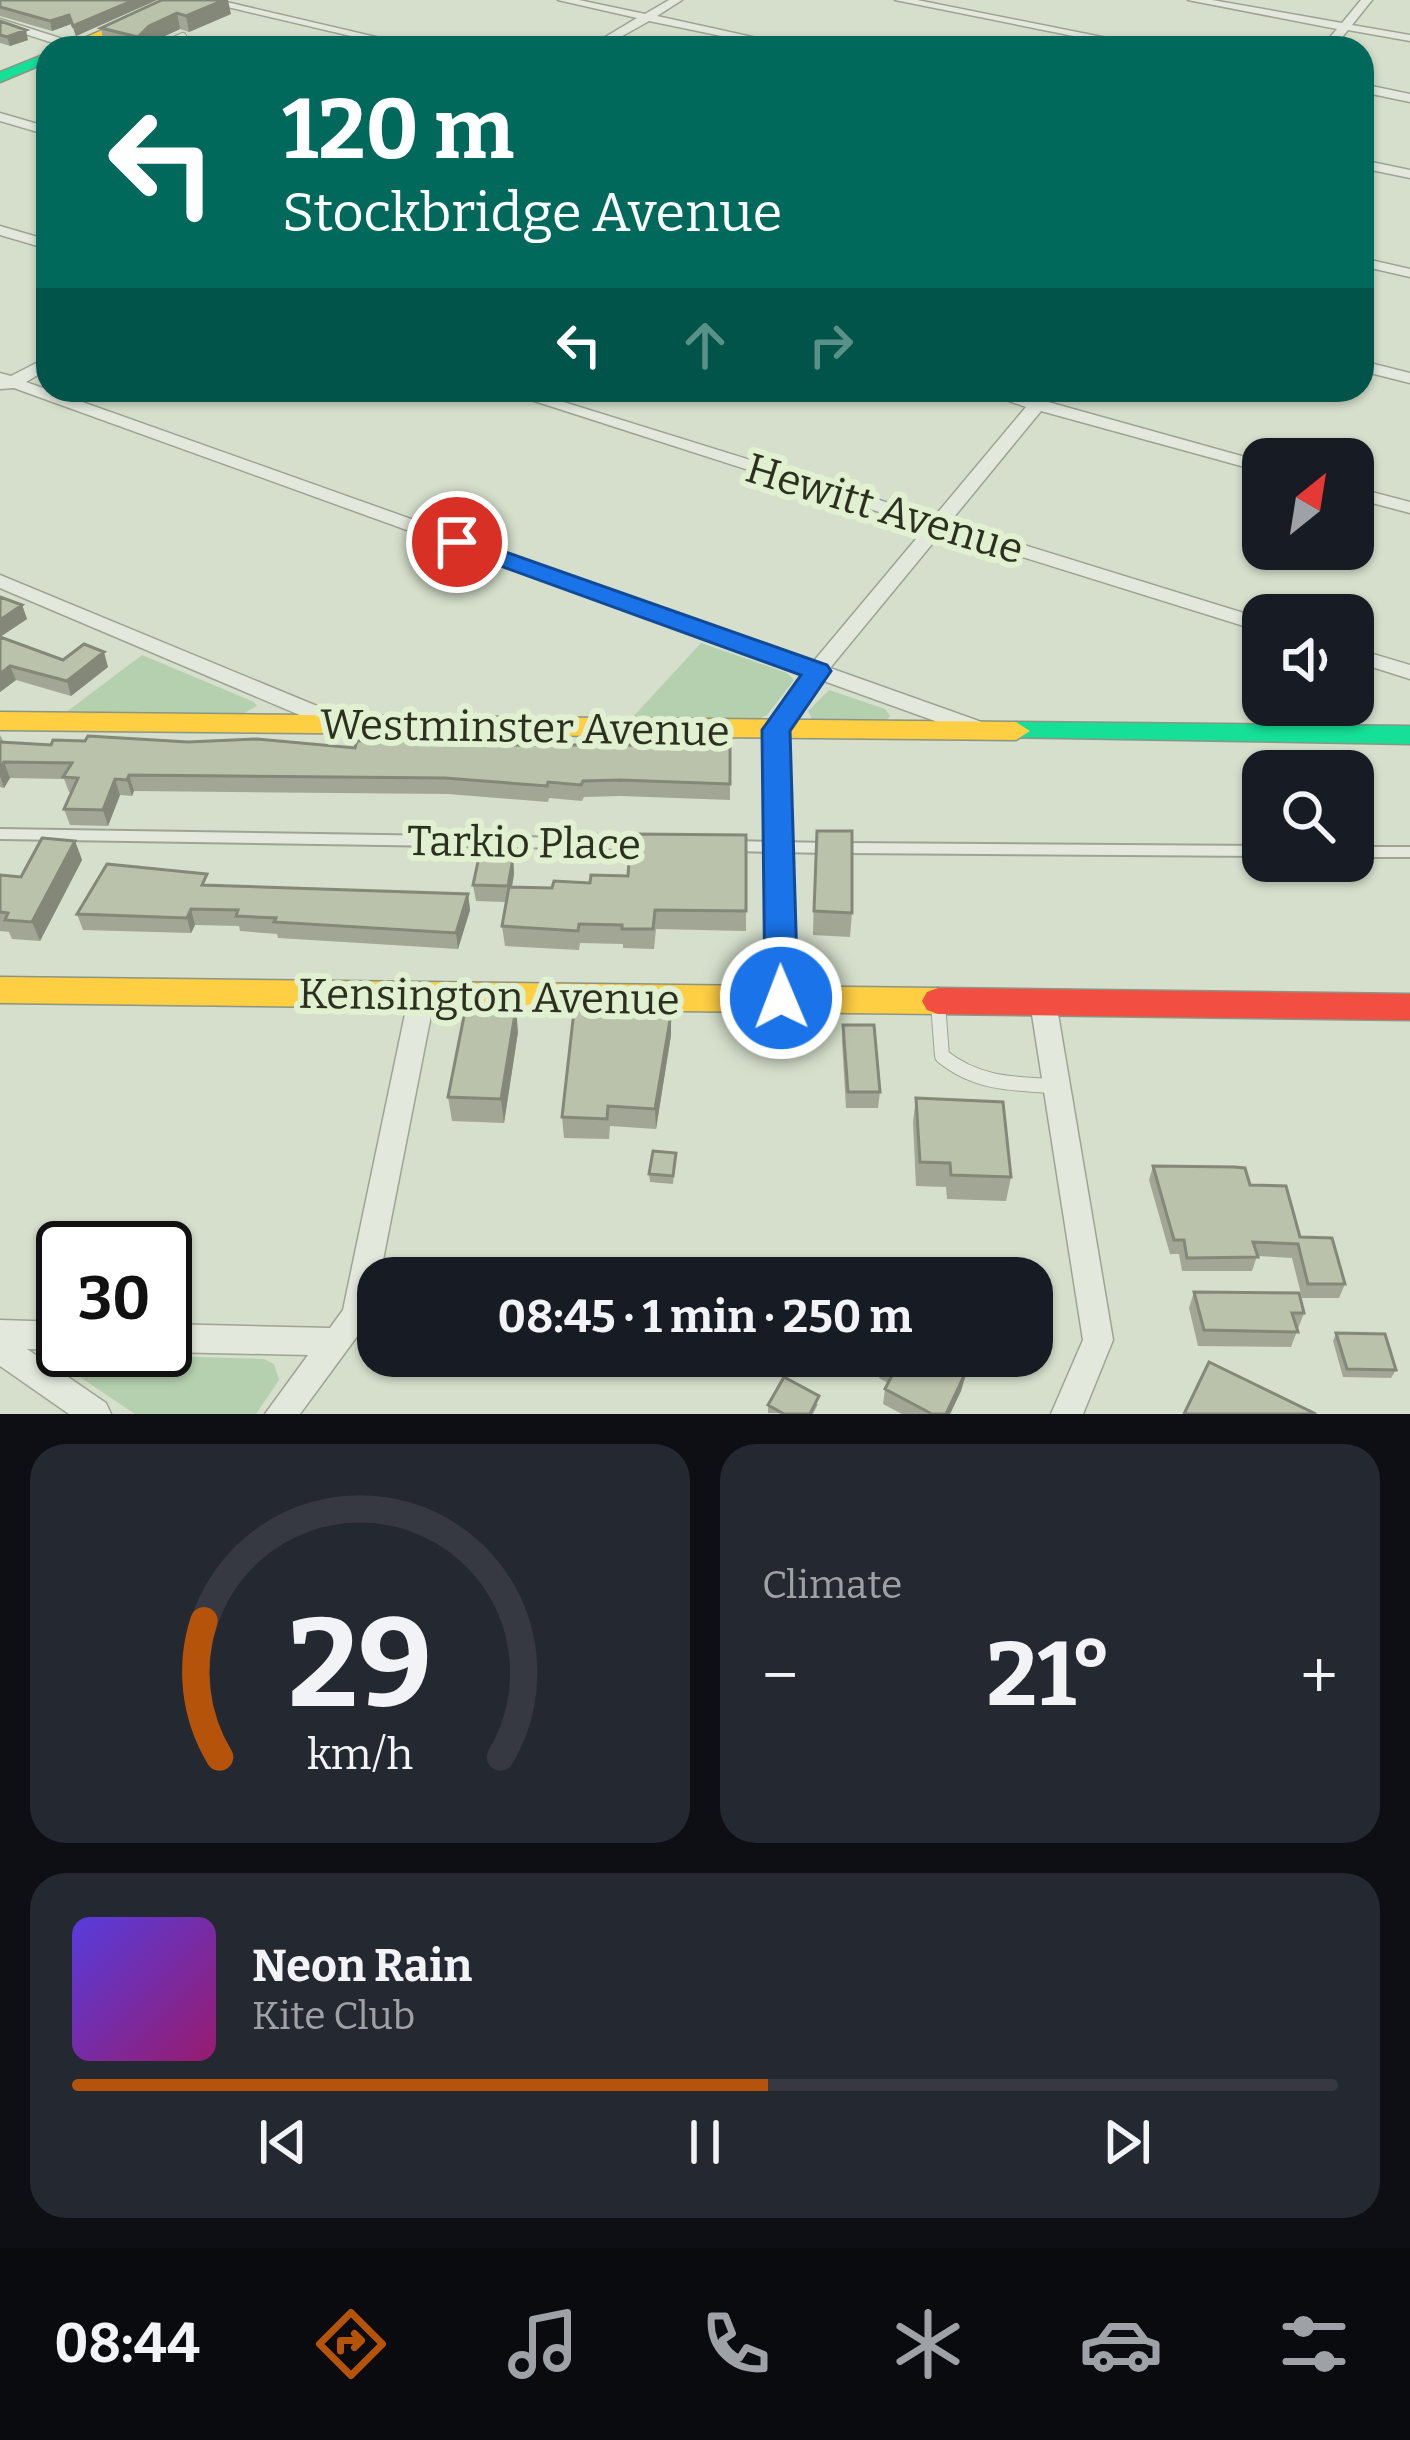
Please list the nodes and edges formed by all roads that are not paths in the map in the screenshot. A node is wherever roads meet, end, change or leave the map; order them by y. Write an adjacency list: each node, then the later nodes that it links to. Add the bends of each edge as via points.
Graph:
1 (183, 0): 11 (street)
2 (203, 0): 12 (street)
3 (563, 0): 8 (street)
4 (676, 0): 8 (street)
5 (900, 0): 15 (street)
6 (1193, 0): 10 (street)
7 (1367, 0): 10 (street)
8 (647, 17): 13 (street); 14 (street)
9 (0, 22): 17 (street)
10 (1344, 27): 16 (street); 18 (street)
11 (99, 36)
12 (364, 36)
13 (614, 36)
14 (739, 36)
15 (1088, 36)
16 (1337, 36)
17 (36, 37)
18 (1410, 38)
19 (36, 62): 20 (street)
20 (0, 77)
21 (1374, 90): 22 (street)
22 (1410, 98)
23 (0, 117): 24 (street)
24 (36, 128)
25 (1374, 166): 26 (street)
26 (1410, 174)
27 (0, 230): 28 (street)
28 (36, 241)
29 (1374, 265): 30 (street)
30 (1410, 273)
31 (36, 368): 34 (street)
32 (1374, 369): 33 (street)
33 (1410, 378)
34 (4, 383): 35 (street)
35 (36, 394)
36 (58, 402): 47 (street)
37 (547, 402): 43 (street, Hewitt Avenue)
38 (1039, 402): 43 (street)
39 (1059, 402): 40 (street)
40 (1242, 460)
41 (1374, 498): 42 (street)
42 (1410, 508)
43 (938, 524): 45 (street, Hewitt Avenue); 47 (street)
44 (0, 580): 50 (street)
45 (1242, 619)
46 (1374, 661): 48 (street)
47 (818, 671): 51 (street); 52 (street)
48 (1410, 672)
49 (0, 722): 50 (street, Westminster Avenue)
50 (344, 726): 51 (street, Westminster Avenue)
51 (776, 730): 52 (street, Westminster Avenue); 57 (street)
52 (989, 733): 53 (street, Westminster Avenue)
53 (1410, 735)
54 (0, 834): 55 (lane, Tarkio Place)
55 (657, 844)
56 (728, 846): 57 (lane)
57 (776, 848): 58 (lane); 63 (street)
58 (1242, 851)
59 (1374, 852): 60 (lane)
60 (1410, 852)
61 (0, 989): 62 (street, Kensington Avenue)
62 (422, 995): 63 (street, Kensington Avenue); 70 (street, via 357,1316)
63 (781, 998): 64 (street, Kensington Avenue)
64 (938, 1001): 65 (street, Kensington Avenue); 67 (lane, via 942,1056 958,1071 983,1082)
65 (1043, 1002): 66 (street, Kensington Avenue); 67 (street)
66 (1410, 1007)
67 (1057, 1086): 75 (street, via 1098,1340)
68 (0, 1334): 71 (street)
69 (192, 1339): 70 (street)
70 (338, 1342): 74 (street)
71 (36, 1343)
72 (0, 1348): 73 (street)
73 (94, 1414)
74 (281, 1414)
75 (1067, 1414)

